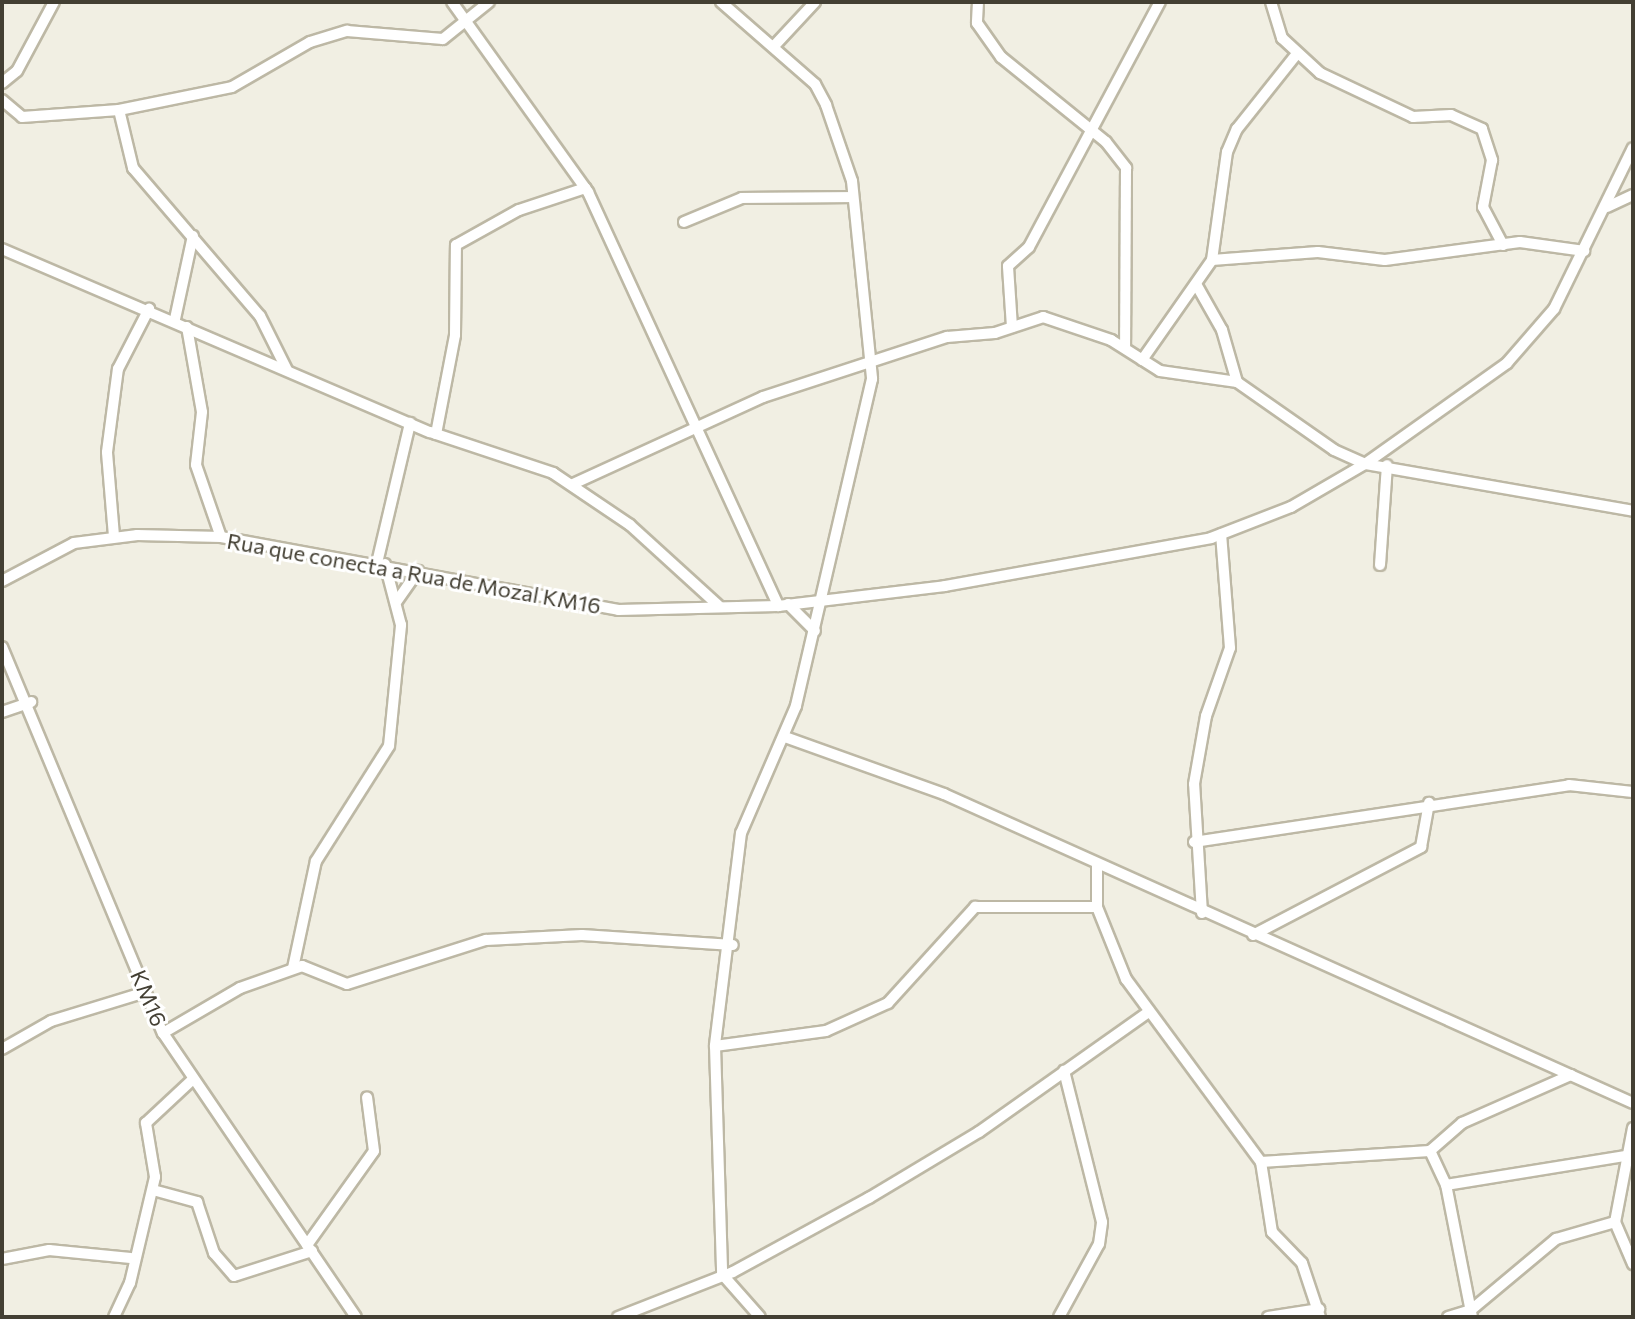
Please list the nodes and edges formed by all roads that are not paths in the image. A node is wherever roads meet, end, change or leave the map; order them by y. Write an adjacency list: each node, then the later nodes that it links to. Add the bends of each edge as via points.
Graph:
1 (54, 2): 12 (street, via 17,71)
2 (452, 2): 9 (street)
3 (489, 2): 9 (street)
4 (721, 2): 10 (street)
5 (815, 2): 10 (street)
6 (978, 2): 15 (street, via 977,23 1001,57)
7 (1160, 2): 15 (street)
8 (1271, 2): 11 (street)
9 (464, 17): 14 (street, via 443,39 347,31 310,42 232,87); 18 (street)
10 (775, 45): 20 (street, via 822,94)
11 (1295, 56): 24 (street, via 1413,117 1451,115 1482,129 1492,160 1483,207); 27 (street, via 1227,152)
12 (2, 83)
13 (2, 100): 14 (street, via 22,117)
14 (119, 110): 23 (street, via 126,157)
15 (1093, 132): 32 (street, via 1029,247 1008,266); 33 (street, via 1126,168)
16 (1633, 148): 17 (street)
17 (1630, 165): 21 (street)
18 (585, 188): 39 (street, via 606,246); 40 (street, via 519,210 456,245 455,335)
19 (1633, 195): 21 (street)
20 (853, 197): 22 (street, via 742,198); 35 (street)
21 (1607, 207): 26 (street)
22 (684, 222)
23 (193, 236): 30 (street); 36 (street, via 260,316)
24 (1503, 245): 26 (street); 27 (street, via 1422,250 1385,260 1318,252)
25 (2, 249): 29 (street)
26 (1584, 251): 41 (street, via 1530,340 1466,396)
27 (1212, 260): 28 (street)
28 (1196, 284): 34 (street, via 1157,329); 37 (street, via 1222,330)
29 (149, 309): 30 (street); 46 (street, via 118,369 107,452)
30 (175, 319): 31 (street)
31 (187, 327): 36 (street); 47 (street, via 202,412 196,465)
32 (1012, 327): 33 (street, via 1043,317); 35 (street, via 947,337)
33 (1125, 347): 34 (street)
34 (1142, 360): 37 (street, via 1160,371)
35 (870, 364): 39 (street, via 749,402); 53 (street, via 871,399)
36 (287, 370): 38 (street)
37 (1237, 382): 41 (street, via 1282,418)
38 (410, 423): 40 (street); 48 (street)
39 (700, 426): 43 (street); 55 (street)
40 (436, 434): 43 (street)
41 (1365, 464): 42 (street); 45 (street, via 1291,507)
42 (1387, 465): 44 (street); 49 (street)
43 (573, 484): 54 (street)
44 (1633, 511)
45 (1221, 534): 53 (street, via 1145,554); 63 (street, via 1230,648 1206,716)
46 (114, 536): 47 (street, Rua que conecta a Rua de Mozal KM16); 51 (street, Rua que conecta a Rua de Mozal KM16, via 42,555)
47 (221, 537): 48 (street, Rua que conecta a Rua de Mozal KM16)
48 (381, 564): 50 (street, Rua que conecta a Rua de Mozal KM16); 52 (street)
49 (1380, 565)
50 (418, 571): 52 (street); 54 (street, Rua que conecta a Rua de Mozal KM16, via 618,610)
51 (2, 581)
52 (397, 601): 69 (street, via 398,690 389,746 316,861)
53 (821, 601): 55 (street, Rua que conecta a Rua de Mozal KM16); 56 (street)
54 (718, 605): 55 (street, Rua que conecta a Rua de Mozal KM16)
55 (783, 605): 56 (street)
56 (815, 631): 60 (street)
57 (2, 647): 58 (street, KM16)
58 (31, 702): 59 (street); 70 (street, KM16)
59 (2, 712)
60 (785, 737): 64 (street, via 944,794); 68 (street, via 744,823)
61 (1633, 792): 62 (street, via 1591,783)
62 (1429, 803): 63 (street); 67 (street, via 1421,847)
63 (1194, 842): 66 (street)
64 (1097, 866): 65 (street); 66 (street)
65 (1097, 907): 71 (street); 73 (street, via 975,907 888,1003 826,1031)
66 (1202, 913): 67 (street)
67 (1253, 935): 76 (street, via 1481,1029)
68 (733, 945): 69 (street, via 526,936 454,948 347,984 311,968); 73 (street)
69 (293, 968): 72 (street, via 240,988)
70 (146, 992): 72 (street, KM16); 74 (street, via 51,1021)
71 (1147, 1013): 75 (street); 83 (street)
72 (163, 1033): 77 (street, KM16)
73 (715, 1046): 91 (street)
74 (2, 1049)
75 (1064, 1071): 91 (street, via 942,1156); 98 (street, via 1102,1222 1099,1244)
76 (1571, 1075): 79 (street); 81 (street, via 1462,1123)
77 (192, 1080): 85 (street, via 146,1123); 87 (street, KM16)
78 (367, 1097): 87 (street, via 374,1151)
79 (1633, 1103)
80 (1633, 1128): 82 (street)
81 (1430, 1151): 83 (street); 84 (street)
82 (1626, 1156): 84 (street); 86 (street)
83 (1261, 1162): 92 (street, via 1272,1232 1302,1263)
84 (1446, 1185): 93 (street)
85 (153, 1190): 87 (street, via 197,1202 214,1253 234,1276); 88 (street)
86 (1615, 1222): 90 (street); 93 (street, via 1556,1239)
87 (310, 1248): 95 (street, KM16)
88 (131, 1258): 89 (street, via 49,1250); 94 (street, via 130,1283)
89 (2, 1259)
90 (1633, 1264)
91 (722, 1274): 96 (street); 97 (street)
92 (1320, 1313): 99 (street)
93 (1472, 1313): 100 (street)
94 (114, 1317)
95 (356, 1317)
96 (618, 1317)
97 (760, 1317)
98 (1059, 1317)
99 (1268, 1317)
100 (1448, 1317)

